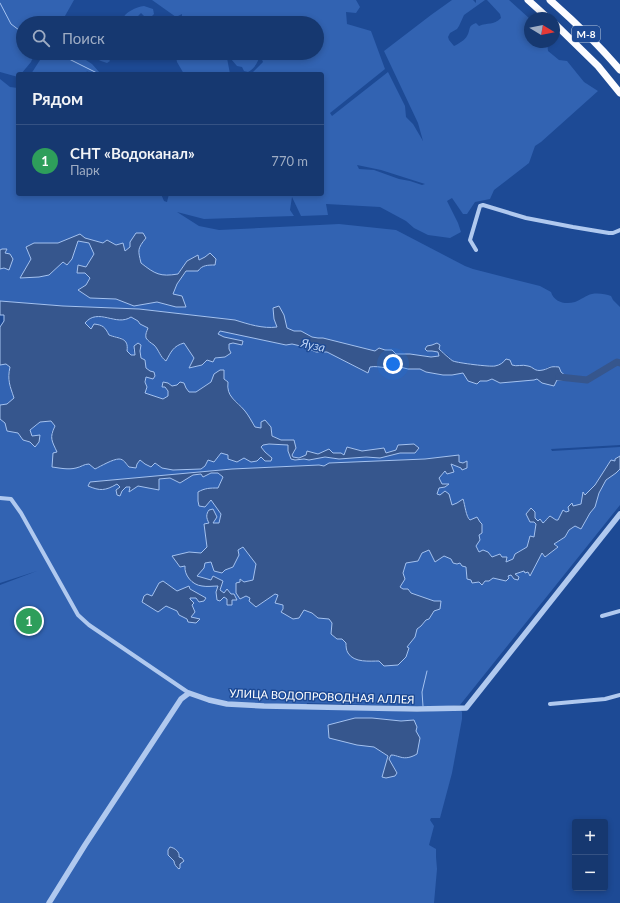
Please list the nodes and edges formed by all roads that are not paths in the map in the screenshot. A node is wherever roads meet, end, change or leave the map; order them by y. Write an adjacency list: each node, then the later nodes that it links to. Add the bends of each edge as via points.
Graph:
1 (528, 0): 3 (highway)
2 (550, 0): 5 (highway, М-8, via 584,31)
3 (541, 12)
4 (560, 29): 6 (highway, М-8, via 598,66)
5 (620, 70)
6 (620, 93)
7 (620, 230): 8 (street, via 609,233 566,226 482,205 470,240)
8 (476, 250)
9 (0, 498): 13 (street, УЛИЦА ВОДОПРОВОДНАЯ АЛЛЕЯ, via 11,499 17,507 78,615)
10 (620, 514): 13 (street, УЛИЦА ВОДОПРОВОДНАЯ АЛЛЕЯ, via 466,708 226,704)
11 (620, 611): 12 (street)
12 (602, 616)
13 (189, 693): 16 (street, via 181,699)
14 (620, 695): 15 (street, via 605,699)
15 (550, 704)
16 (49, 903)

